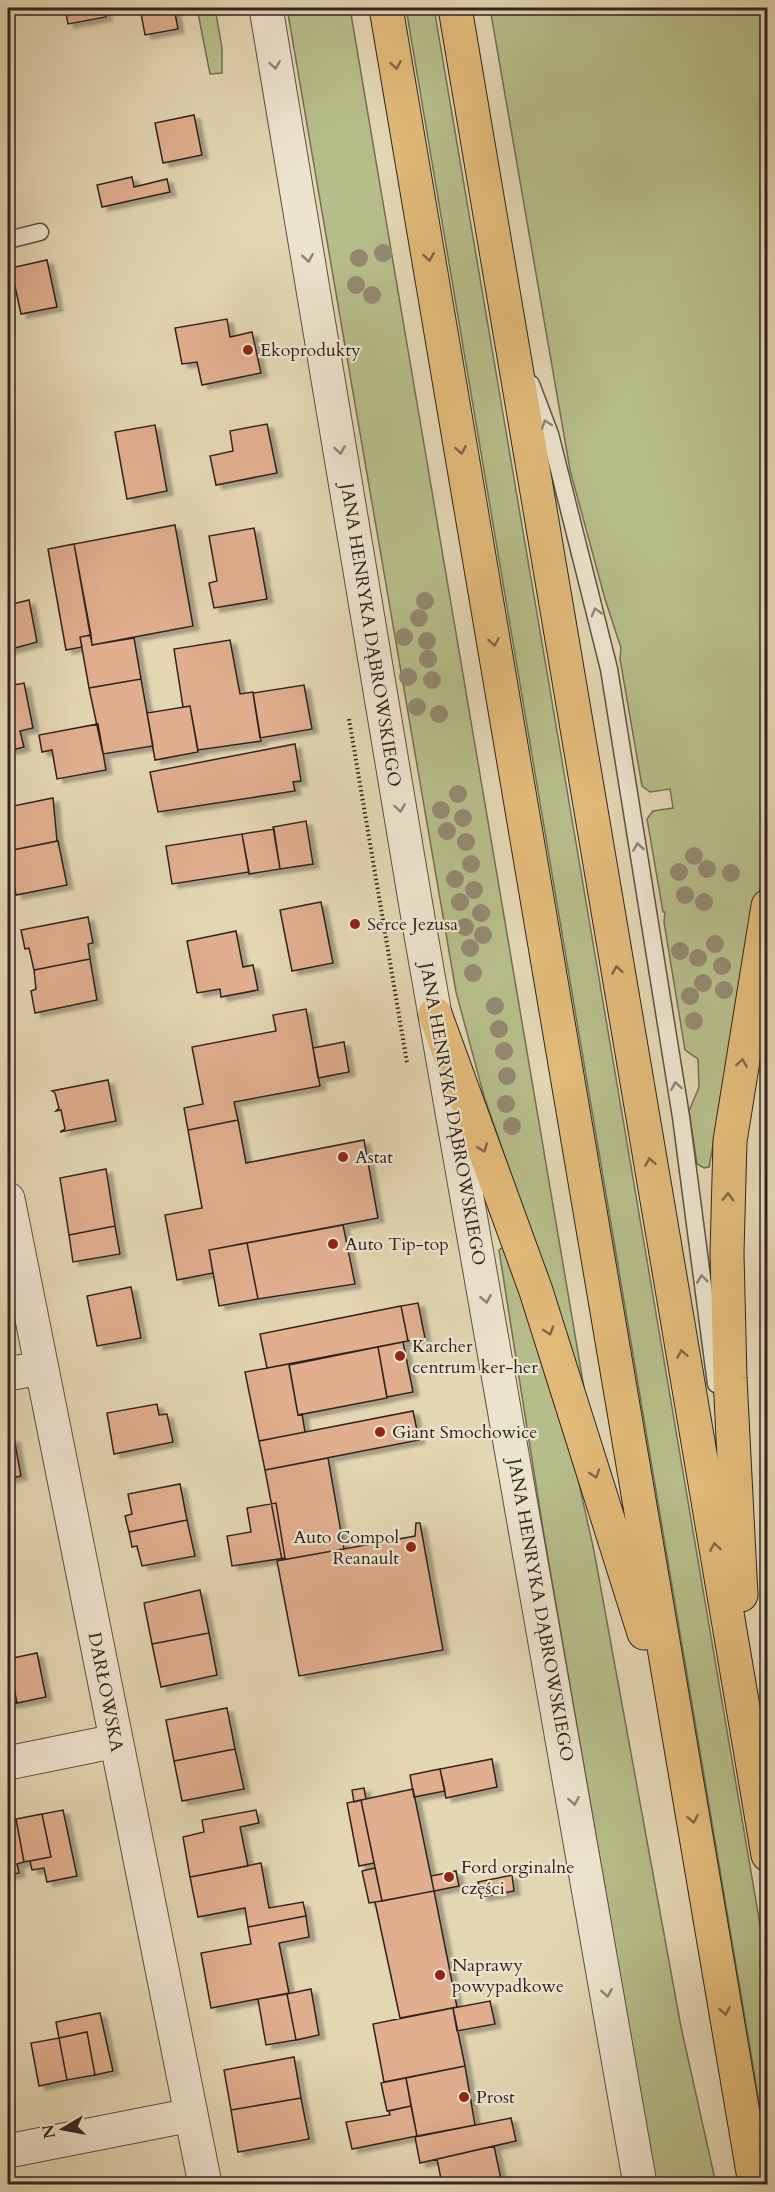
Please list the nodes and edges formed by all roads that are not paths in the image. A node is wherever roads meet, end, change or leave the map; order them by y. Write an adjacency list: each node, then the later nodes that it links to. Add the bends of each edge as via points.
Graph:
1 (266, 8): 8 (street, JANA HENRYKA DĄBROWSKIEGO, one-way to 8)
2 (386, 8): 15 (main road, one-way to 15)
3 (455, 8): 6 (main road)
4 (40, 232): 5 (lane)
5 (8, 240)
6 (508, 327): 12 (lane, one-way to 6, via 681,1118 602,636 550,434); 14 (main road, one-way to 6)
7 (767, 913): 12 (main road, one-way to 7, via 727,1253 730,1141)
8 (435, 1014): 15 (main road, one-way to 15, via 562,1370); 21 (street, JANA HENRYKA DĄBROWSKIEGO, one-way to 21)
9 (8, 1199): 10 (street, DARŁOWSKA)
10 (40, 1368): 11 (street); 13 (street, DARŁOWSKA)
11 (8, 1374)
12 (738, 1524): 14 (main road)
13 (116, 1741): 16 (street); 18 (street, DARŁOWSKA)
14 (750, 1749): 17 (main road)
15 (683, 1761): 22 (main road, one-way to 22)
16 (8, 1763)
17 (768, 1855)
18 (192, 2115): 19 (street); 20 (street, DARŁOWSKA)
19 (8, 2151)
20 (205, 2184)
21 (640, 2184)
22 (755, 2184)

